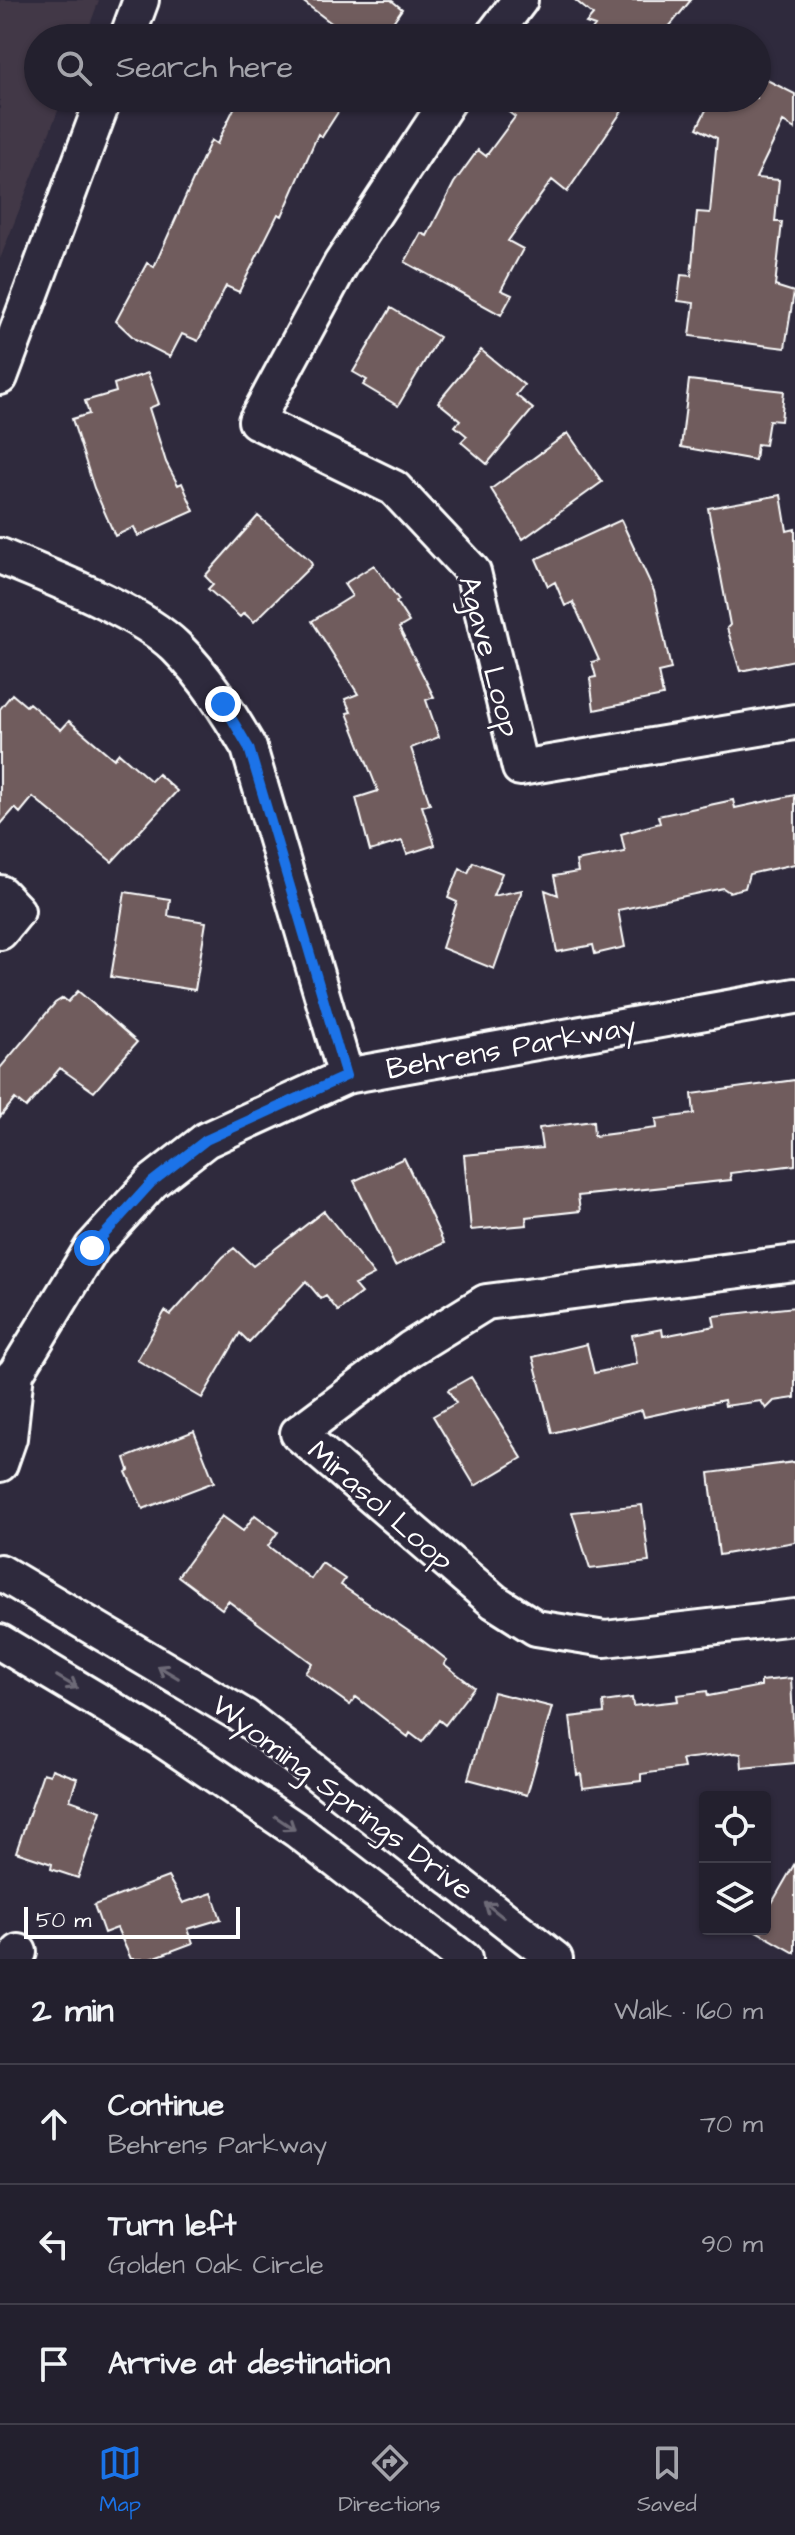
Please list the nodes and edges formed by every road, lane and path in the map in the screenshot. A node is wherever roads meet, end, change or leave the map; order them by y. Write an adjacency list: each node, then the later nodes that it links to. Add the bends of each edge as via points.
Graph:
1 (141, 0): 3 (street)
2 (520, 0): 4 (street)
3 (132, 24)
4 (502, 24)
5 (98, 112): 7 (street)
6 (441, 112): 10 (street, Agave Loop, via 341,264 256,421 394,488 473,572 520,768)
7 (8, 330): 8 (street)
8 (0, 377)
9 (0, 556): 14 (street, via 81,590 175,645 223,704 249,748)
10 (795, 722)
11 (0, 893): 12 (street, via 17,911)
12 (0, 932)
13 (795, 996): 14 (street, Behrens Parkway)
14 (346, 1076): 16 (street, Behrens Parkway, via 206,1140 152,1182 92,1248)
15 (795, 1263): 19 (street, Mirasol Loop, via 486,1302 410,1349 298,1433 495,1602 536,1628 605,1639)
16 (8, 1382): 17 (street, Behrens Parkway, via 9,1438)
17 (0, 1464)
18 (0, 1572): 22 (street, Wyoming Springs Drive, one-way to 18, via 245,1717)
19 (795, 1617)
20 (0, 1642): 21 (street, Wyoming Springs Drive, one-way to 21, via 159,1737 298,1831)
21 (464, 1959)
22 (555, 1959)

